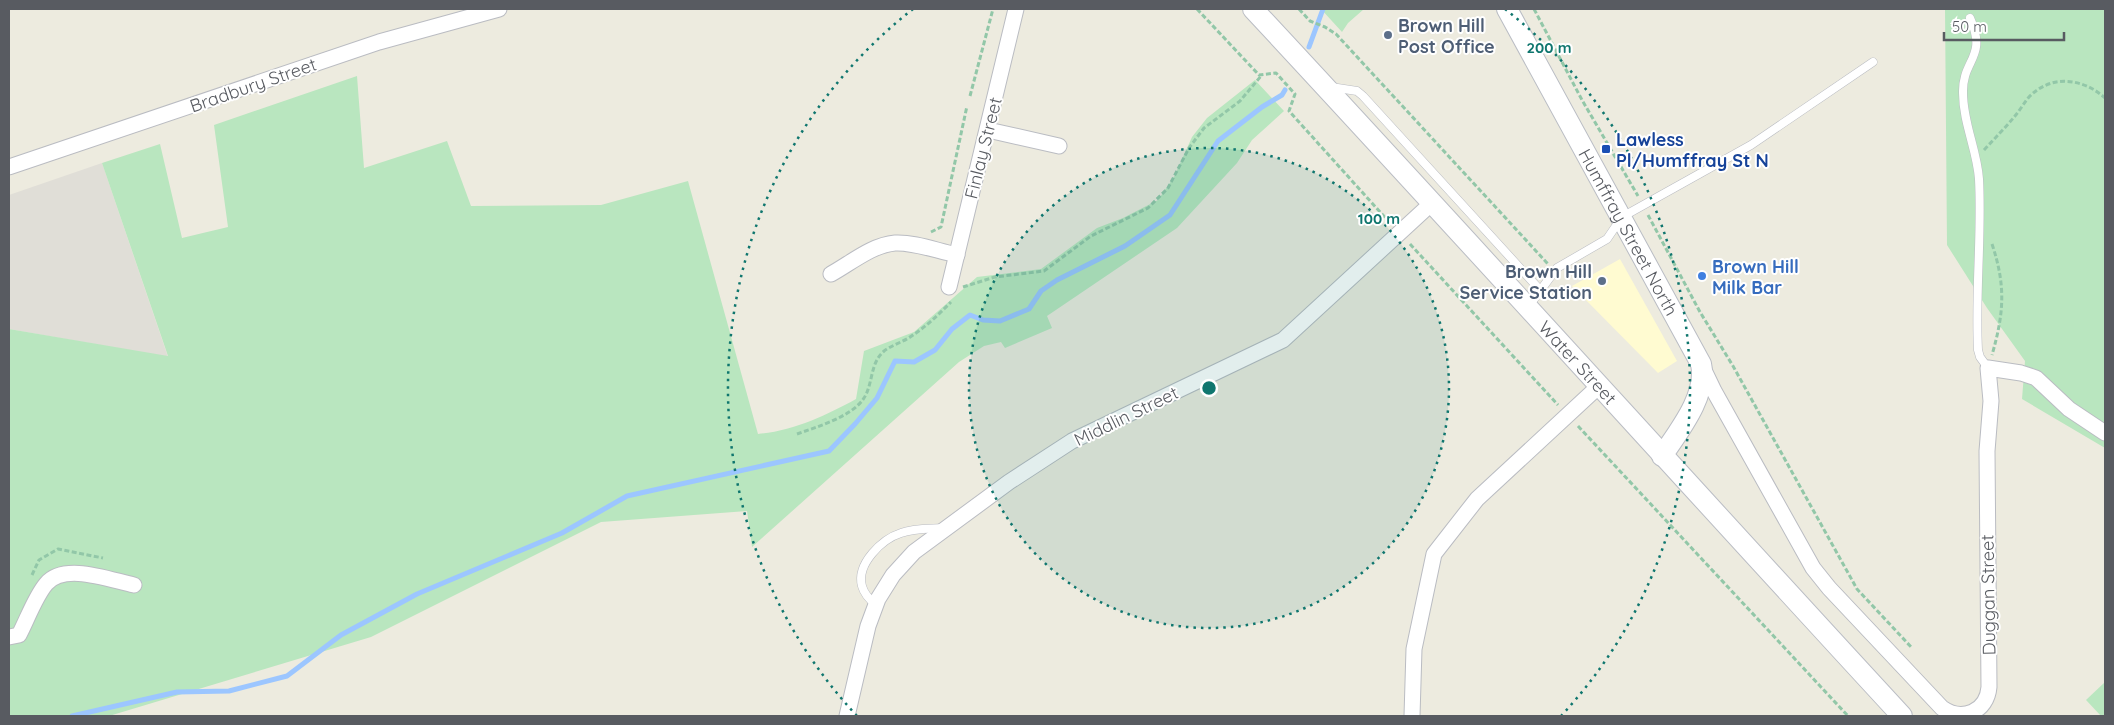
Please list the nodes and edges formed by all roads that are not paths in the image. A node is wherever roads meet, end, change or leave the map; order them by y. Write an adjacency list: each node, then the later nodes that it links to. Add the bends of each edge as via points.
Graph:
1 (499, 9): 10 (street, Bradbury Street, via 379,42)
2 (1016, 9): 8 (street, Finlay Street)
3 (1253, 9): 7 (main road, Water Street)
4 (1507, 9): 12 (main road, Humffray Street North)
5 (1970, 18): 19 (lane, Duggan Street, via 1978,44 1966,74 1963,96 1978,174 1978,350)
6 (1873, 62): 12 (lane, via 1751,145)
7 (1325, 86): 11 (main road, Water Street); 15 (lane, via 1360,93)
8 (988, 130): 9 (street); 13 (street, Finlay Street)
9 (1058, 146)
10 (9, 167)
11 (1433, 202): 17 (main road, Water Street); 23 (street, Middlin Street, via 1283,340 1072,441)
12 (1622, 218): 15 (lane, via 1607,238 1557,268); 18 (main road, Humffray Street North)
13 (957, 255): 14 (street, via 904,243 886,245); 16 (street, Finlay Street)
14 (832, 274)
15 (1541, 291): 17 (lane)
16 (954, 293)
17 (1528, 307): 20 (main road, Water Street)
18 (1698, 358): 22 (main road, Humffray Street North, via 1702,373 1699,390 1684,422); 27 (street, Duggan Street, via 1820,577 1942,708 1958,715)
19 (1988, 368): 21 (street, via 2036,378 2070,409); 27 (street, Duggan Street, via 1991,401 1986,451 1989,687 1983,705)
20 (1600, 386): 22 (main road, Water Street); 29 (street, via 1476,499 1434,554 1414,649)
21 (2105, 433)
22 (1662, 456): 30 (main road, Water Street)
23 (948, 527): 25 (street, Middlin Street, via 914,552 892,575); 25 (lane, via 902,532 877,548 865,566 862,580 865,592)
24 (134, 585): 26 (street, via 72,572 57,575 46,584 19,635)
25 (876, 605): 28 (street)
26 (9, 637)
27 (1973, 714)
28 (847, 716)
29 (1412, 716)
30 (1902, 716)

